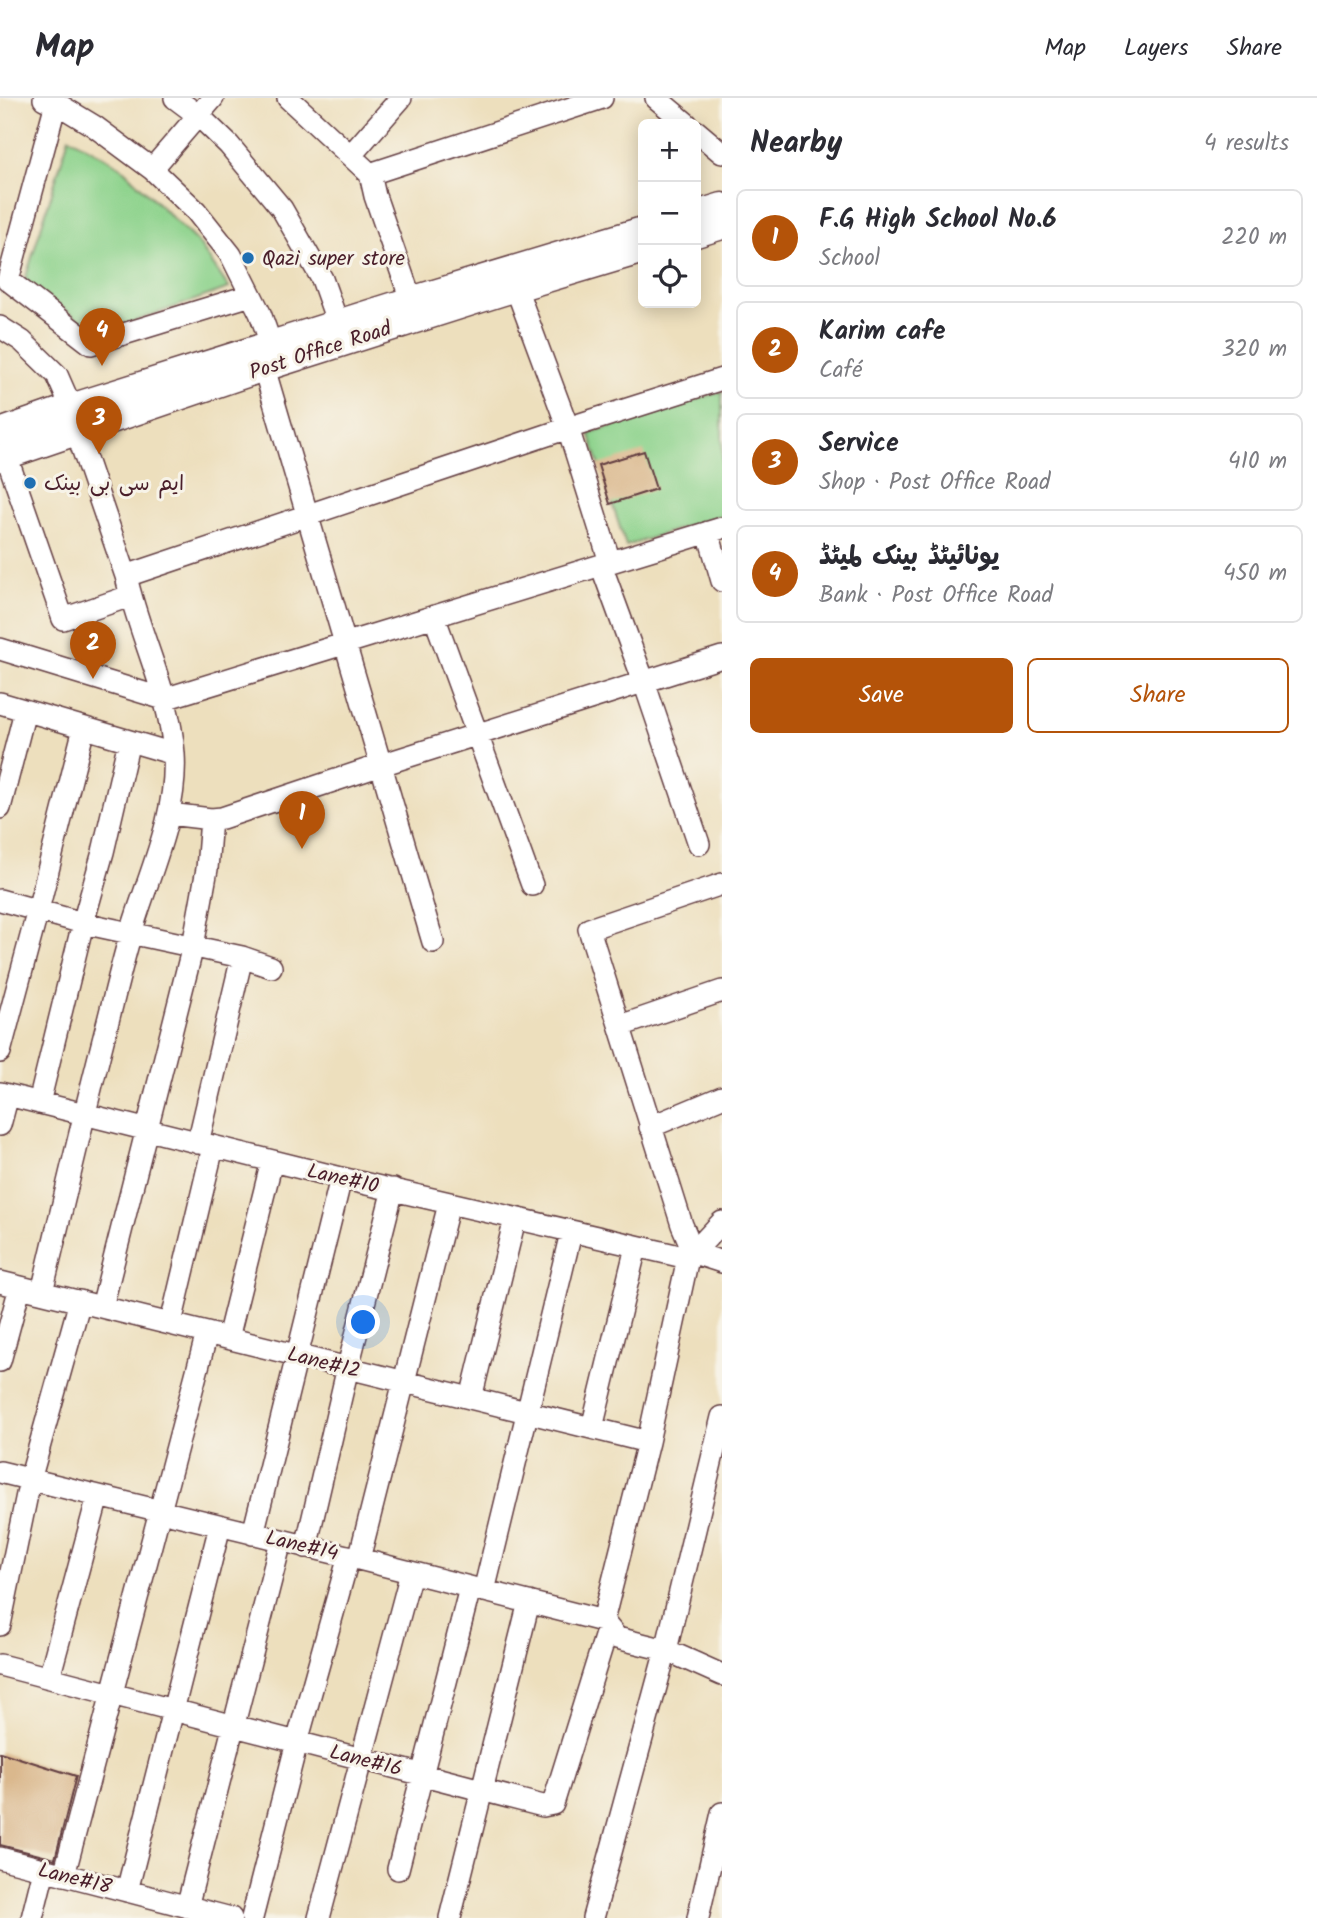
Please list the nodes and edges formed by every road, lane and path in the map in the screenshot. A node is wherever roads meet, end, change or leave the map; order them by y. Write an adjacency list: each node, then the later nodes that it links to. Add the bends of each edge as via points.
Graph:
1 (175, 98): 8 (street)
2 (213, 98): 8 (street)
3 (288, 98): 12 (street)
4 (401, 98): 12 (street)
5 (601, 98): 14 (street)
6 (656, 98): 9 (street)
7 (50, 101): 13 (street, via 94,126); 22 (street, via 8,280 91,344)
8 (199, 116): 13 (street); 24 (street, via 282,209 322,279)
9 (681, 119)
10 (701, 135): 11 (street)
11 (722, 153)
12 (351, 155): 14 (street)
13 (152, 169): 22 (street, via 196,211 230,254)
14 (370, 174): 23 (street)
15 (722, 206): 16 (main road)
16 (701, 212)
17 (722, 226): 19 (main road)
18 (638, 232): 21 (main road, Post Office Road)
19 (701, 232)
20 (638, 251): 21 (main road, Post Office Road)
21 (503, 285): 23 (main road, Post Office Road); 26 (main road, Post Office Road); 29 (street)
22 (251, 295): 26 (street, via 260,313)
23 (411, 300): 24 (main road, Post Office Road)
24 (338, 324): 26 (main road, Post Office Road)
25 (0, 327): 28 (street, via 57,375)
26 (268, 356): 28 (main road, Post Office Road); 31 (street)
27 (722, 379): 29 (street)
28 (74, 419): 30 (main road, Post Office Road); 35 (street)
29 (568, 428): 31 (street); 33 (street)
30 (4, 440): 35 (street, via 63,619)
31 (308, 514): 35 (street); 37 (street)
32 (715, 530): 33 (street); 34 (street)
33 (606, 564): 36 (street); 40 (street)
34 (722, 581)
35 (128, 586): 41 (street)
36 (434, 616): 37 (street); 45 (street)
37 (346, 643): 41 (street); 48 (street)
38 (0, 649): 41 (street)
39 (722, 657): 40 (street)
40 (644, 682): 45 (street); 52 (street)
41 (164, 699): 47 (street)
42 (0, 703): 43 (street)
43 (25, 710): 44 (street); 49 (street)
44 (84, 728): 46 (street); 56 (street)
45 (476, 735): 48 (street); 54 (street)
46 (130, 741): 47 (street); 57 (street)
47 (174, 754): 50 (street, via 175,785)
48 (382, 765): 51 (street); 59 (street)
49 (0, 808)
50 (169, 814): 51 (street); 58 (street)
51 (211, 819): 60 (street)
52 (699, 845)
53 (722, 884): 64 (street, via 589,929)
54 (532, 885)
55 (0, 900): 56 (street)
56 (38, 910): 57 (street); 65 (street)
57 (83, 923): 58 (street); 68 (street)
58 (131, 933): 60 (street); 69 (street)
59 (433, 942)
60 (193, 946): 61 (street); 72 (street)
61 (242, 957): 62 (street); 73 (street)
62 (271, 967)
63 (722, 991): 64 (street)
64 (620, 1026): 71 (street)
65 (0, 1052)
66 (4, 1094): 68 (street, Lane#10); 70 (street)
67 (722, 1097): 71 (street)
68 (39, 1103): 69 (street, Lane#10)
69 (84, 1115): 72 (street, Lane#10); 85 (street)
70 (0, 1125)
71 (650, 1126): 82 (street)
72 (146, 1130): 73 (street, Lane#10); 87 (street)
73 (206, 1145): 74 (street, Lane#10); 88 (street)
74 (272, 1161): 75 (street, Lane#10); 90 (street)
75 (341, 1178): 76 (street, Lane#10); 91 (street)
76 (393, 1189): 77 (street, Lane#10); 93 (street)
77 (449, 1204): 78 (street, Lane#10); 94 (street)
78 (515, 1219): 80 (street, Lane#10); 95 (street)
79 (722, 1222): 82 (street)
80 (571, 1233): 81 (street, Lane#10); 96 (street)
81 (636, 1247): 82 (street, Lane#10); 98 (street)
82 (691, 1256): 83 (street, Lane#10); 99 (street)
83 (722, 1262)
84 (10, 1284): 85 (street, Lane#12); 92 (street)
85 (42, 1292): 86 (street, Lane#12)
86 (80, 1301): 87 (street, Lane#12); 101 (street)
87 (102, 1307): 88 (street, Lane#12)
88 (170, 1323): 89 (street, Lane#12)
89 (206, 1333): 90 (street, Lane#12); 103 (street)
90 (228, 1338): 91 (street, Lane#12)
91 (298, 1355): 93 (street, Lane#12); 105 (street)
92 (0, 1361)
93 (348, 1367): 94 (street, Lane#12); 107 (street)
94 (403, 1381): 95 (street, Lane#12); 108 (street)
95 (471, 1398): 96 (street, Lane#12)
96 (528, 1412): 98 (street, Lane#12); 110 (street)
97 (722, 1417): 114 (street)
98 (592, 1428): 99 (street, Lane#12)
99 (648, 1442): 112 (street)
100 (0, 1472): 101 (street, Lane#14)
101 (30, 1480): 102 (street, Lane#14); 113 (street)
102 (98, 1496): 103 (street, Lane#14); 117 (street)
103 (160, 1511): 104 (street, Lane#14); 118 (street)
104 (220, 1526): 105 (street, Lane#14); 119 (street)
105 (253, 1534): 106 (street, Lane#14)
106 (281, 1541): 107 (street, Lane#14); 120 (street)
107 (306, 1547): 108 (street, Lane#14)
108 (354, 1558): 109 (street, Lane#14); 121 (street)
109 (411, 1573): 110 (street, Lane#14); 122 (street)
110 (477, 1589): 111 (street, Lane#14); 123 (street)
111 (528, 1602): 112 (street, Lane#14); 124 (street)
112 (606, 1624): 114 (street, Lane#14, via 617,1638); 124 (street, Lane#16, via 553,1804 543,1806)
113 (0, 1625)
114 (666, 1650): 116 (street, Lane#14); 137 (street)
115 (0, 1665): 117 (street, Lane#16)
116 (722, 1675)
117 (49, 1678): 118 (street, Lane#16)
118 (112, 1694): 119 (street, Lane#16); 128 (street)
119 (174, 1710): 120 (street, Lane#16); 129 (street)
120 (233, 1726): 121 (street, Lane#16); 130 (street)
121 (297, 1742): 122 (street, Lane#16); 134 (street)
122 (361, 1759): 123 (street, Lane#16); 135 (street)
123 (421, 1774): 124 (street, Lane#16); 127 (street)
124 (482, 1790): 136 (street)
125 (722, 1813): 138 (street)
126 (0, 1858): 128 (street, Lane#18)
127 (398, 1869)
128 (54, 1872): 129 (street, Lane#18); 132 (street)
129 (127, 1891): 131 (street, Lane#18)
130 (187, 1906): 131 (street, Lane#18); 133 (street, Lane#18)
131 (149, 1908)
132 (32, 1918)
133 (231, 1918)
134 (252, 1918)
135 (319, 1918)
136 (450, 1918)
137 (593, 1918)
138 (698, 1918)

